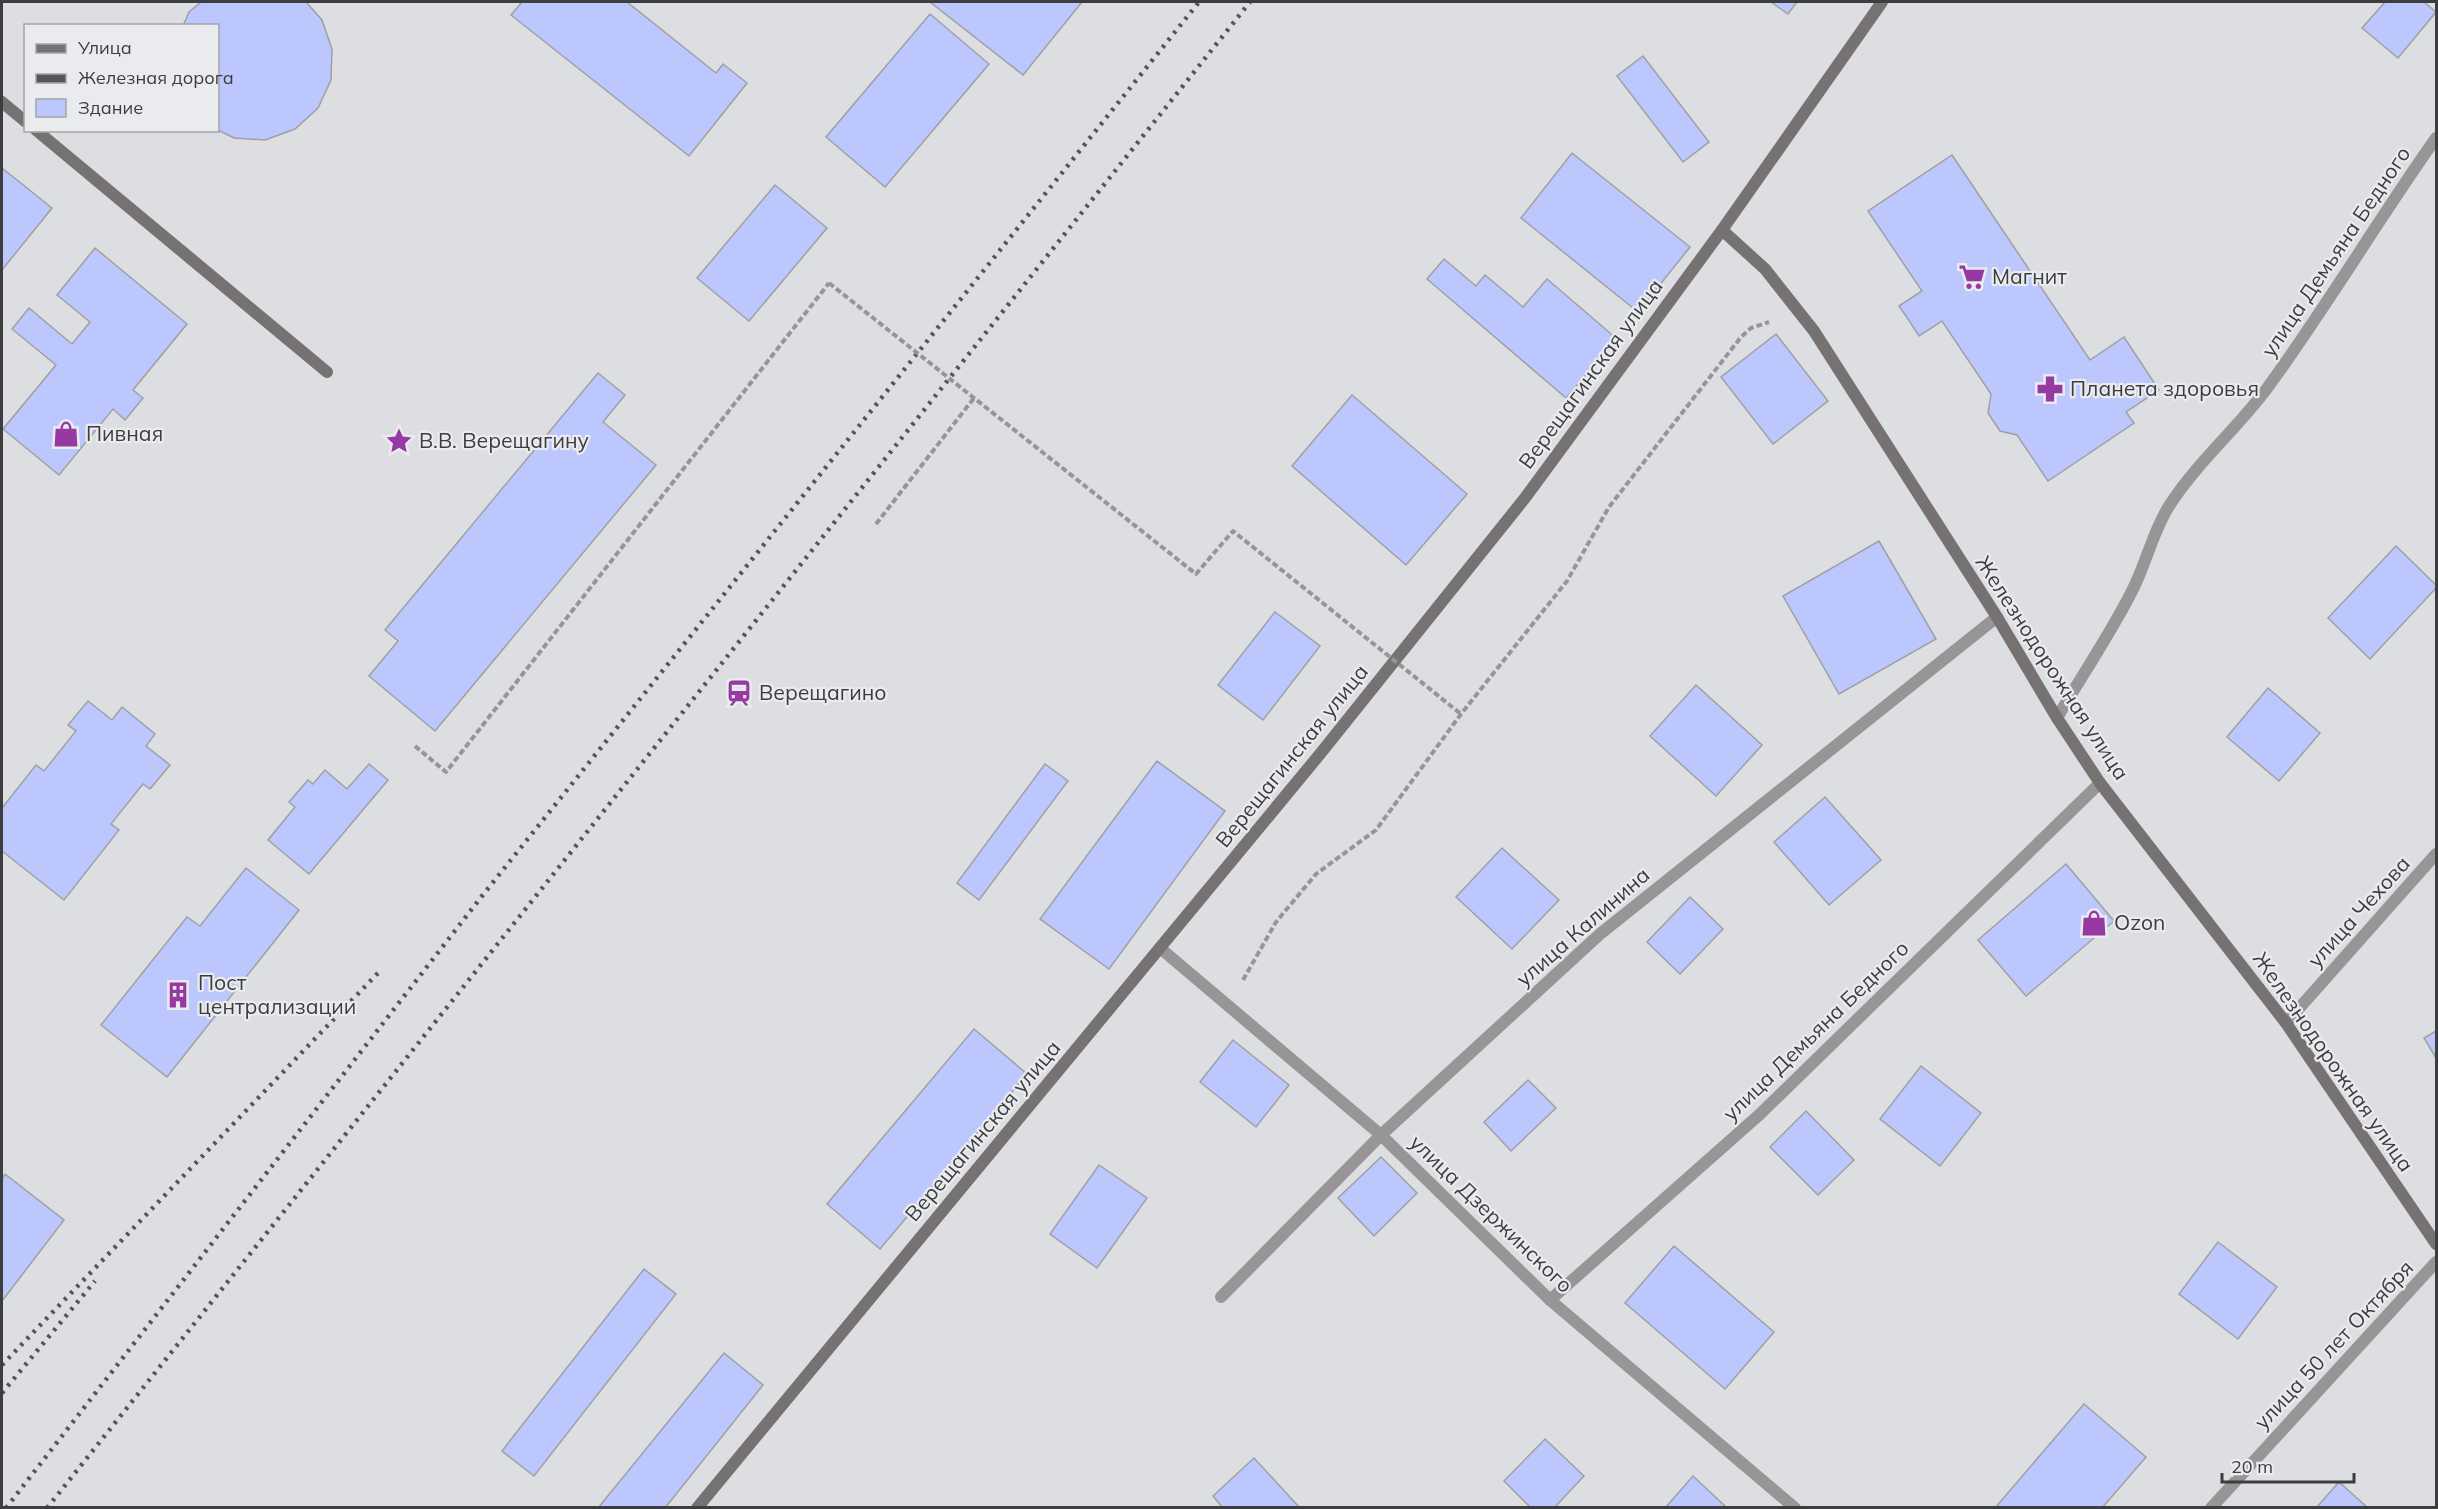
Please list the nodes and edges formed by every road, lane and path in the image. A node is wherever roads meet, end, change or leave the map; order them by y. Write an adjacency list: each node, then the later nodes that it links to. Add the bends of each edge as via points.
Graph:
1 (1882, 2): 6 (main road, Верещагинская улица)
2 (2, 102): 3 (main road)
3 (24, 120)
4 (38, 132): 8 (main road)
5 (2436, 138): 13 (street, улица Демьяна Бедного, via 2284,366 2169,506 2131,594)
6 (1722, 230): 7 (main road, Железнодорожная улица, via 1765,269); 17 (main road, Верещагинская улица, via 1525,498)
7 (1814, 331): 11 (main road, Железнодорожная улица); 12 (path, via 1777,321 1757,325 1741,337 1609,507 1567,581)
8 (327, 372)
9 (974, 398): 10 (path); 12 (path, bridge, via 1196,574 1233,531); 14 (path, bridge, via 829,283 446,772)
10 (876, 524)
11 (1997, 617): 13 (main road, Железнодорожная улица); 20 (street, улица Калинина, via 1600,934)
12 (1461, 714): 18 (path, via 1376,830 1316,874 1276,922)
13 (2056, 718): 15 (main road, Железнодорожная улица)
14 (415, 746)
15 (2100, 783): 19 (main road, Железнодорожная улица); 24 (street, улица Демьяна Бедного, via 1759,1115)
16 (2436, 854): 19 (street, улица Чехова)
17 (1160, 948): 18 (street, улица Дзержинского); 25 (main road, Верещагинская улица)
18 (1231, 1008): 20 (street, улица Дзержинского)
19 (2286, 1023): 21 (main road, Железнодорожная улица)
20 (1381, 1136): 23 (street, улица Калинина); 24 (street, улица Дзержинского)
21 (2436, 1244)
22 (2436, 1262): 27 (street, улица 50 лет Октября)
23 (1221, 1297)
24 (1550, 1300): 26 (street, улица Дзержинского)
25 (697, 1508)
26 (1796, 1508)
27 (2211, 1508)

